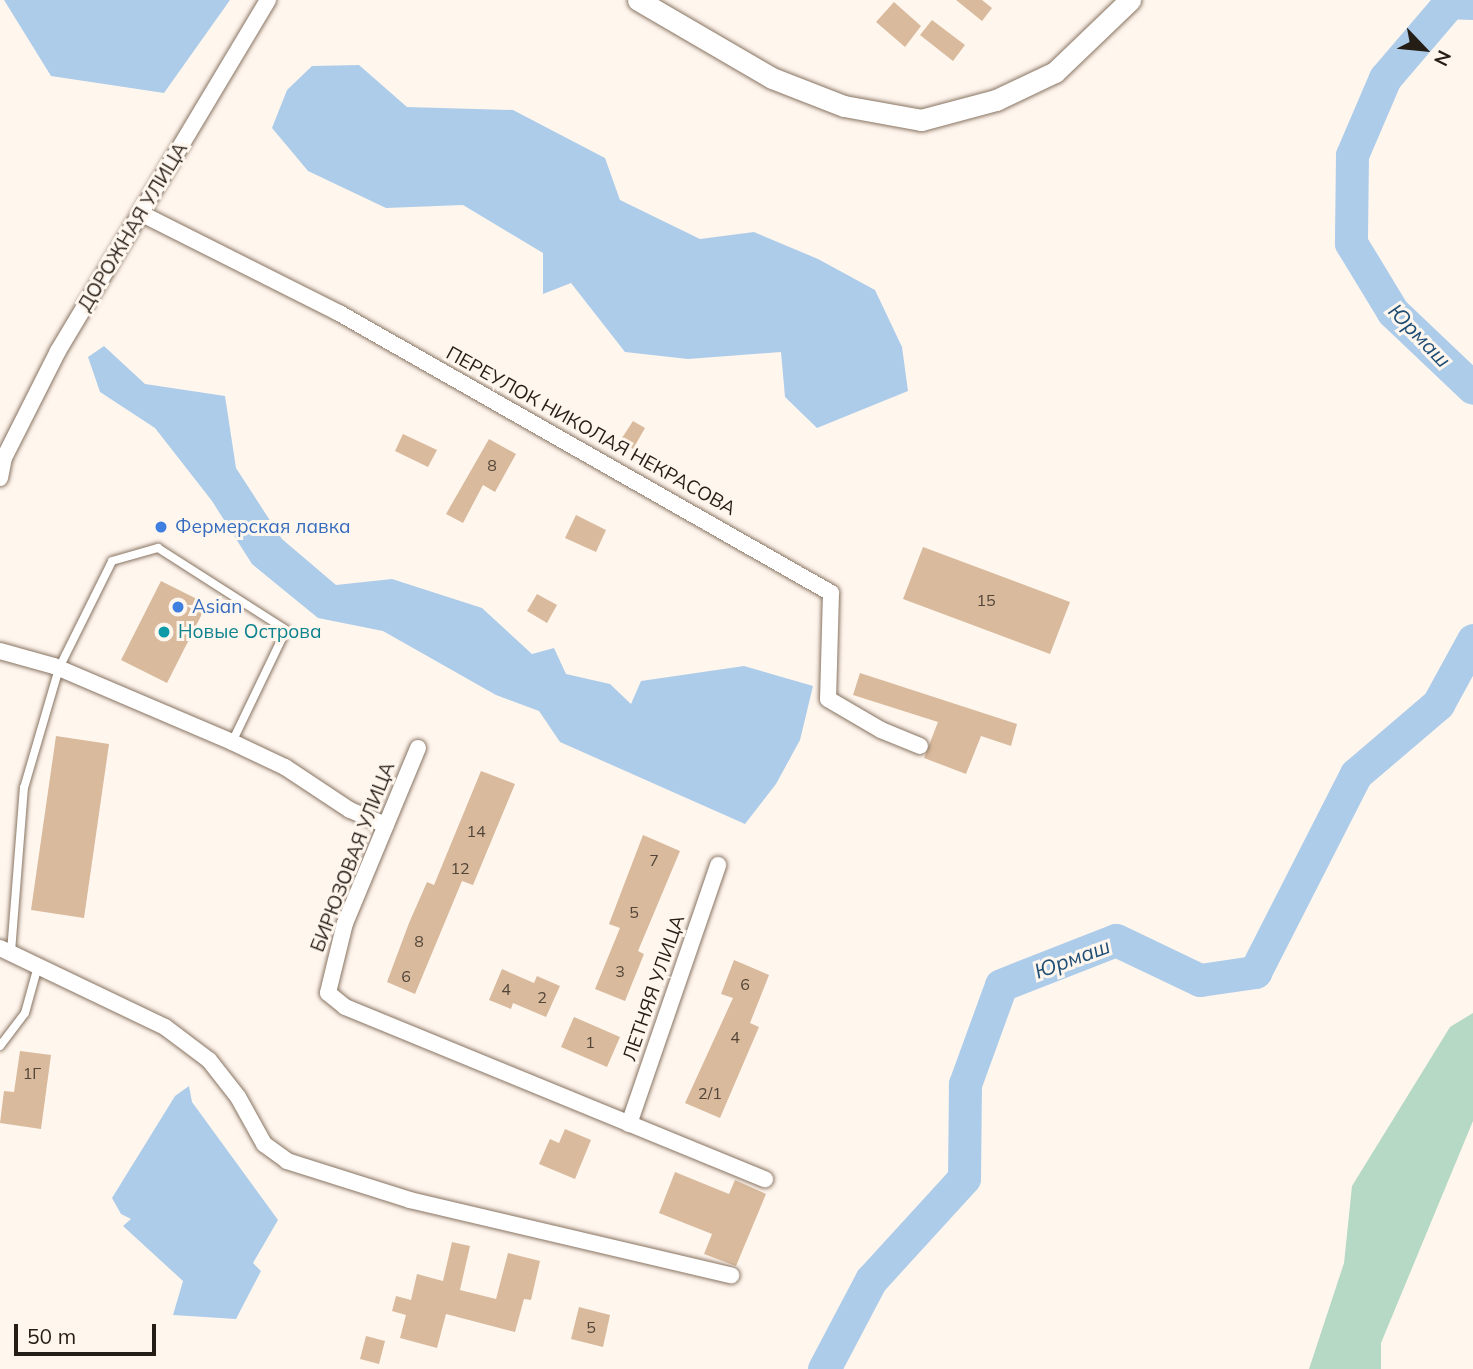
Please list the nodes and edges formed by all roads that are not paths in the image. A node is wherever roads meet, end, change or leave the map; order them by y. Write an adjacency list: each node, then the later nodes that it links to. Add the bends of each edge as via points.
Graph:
1 (268, 0): 4 (street, ДОРОЖНАЯ УЛИЦА)
2 (638, 0): 3 (street, via 772,78 844,106 921,120 996,100 1055,72)
3 (1130, 0)
4 (142, 214): 5 (street, ДОРОЖНАЯ УЛИЦА, via 58,351); 10 (street, ПЕРЕУЛОК НИКОЛАЯ НЕКРАСОВА, via 339,313 831,593 828,699)
5 (2, 457): 6 (street, ДОРОЖНАЯ УЛИЦА)
6 (0, 478)
7 (0, 651): 8 (street)
8 (60, 668): 9 (street); 9 (lane, via 112,561 158,548 286,631); 14 (lane, via 24,788)
9 (232, 742): 12 (street, via 285,766 350,810)
10 (920, 746)
11 (418, 748): 12 (street, БИРЮЗОВАЯ УЛИЦА)
12 (386, 825): 17 (street, БИРЮЗОВАЯ УЛИЦА, via 345,923 328,993 345,1007)
13 (718, 865): 17 (street, ЛЕТНЯЯ УЛИЦА)
14 (6, 950): 15 (street)
15 (38, 965): 16 (lane, via 25,1013); 19 (street, via 164,1027 209,1060 238,1097 264,1144 286,1161 422,1204)
16 (0, 1046)
17 (629, 1124): 18 (street)
18 (765, 1179)
19 (731, 1275)

